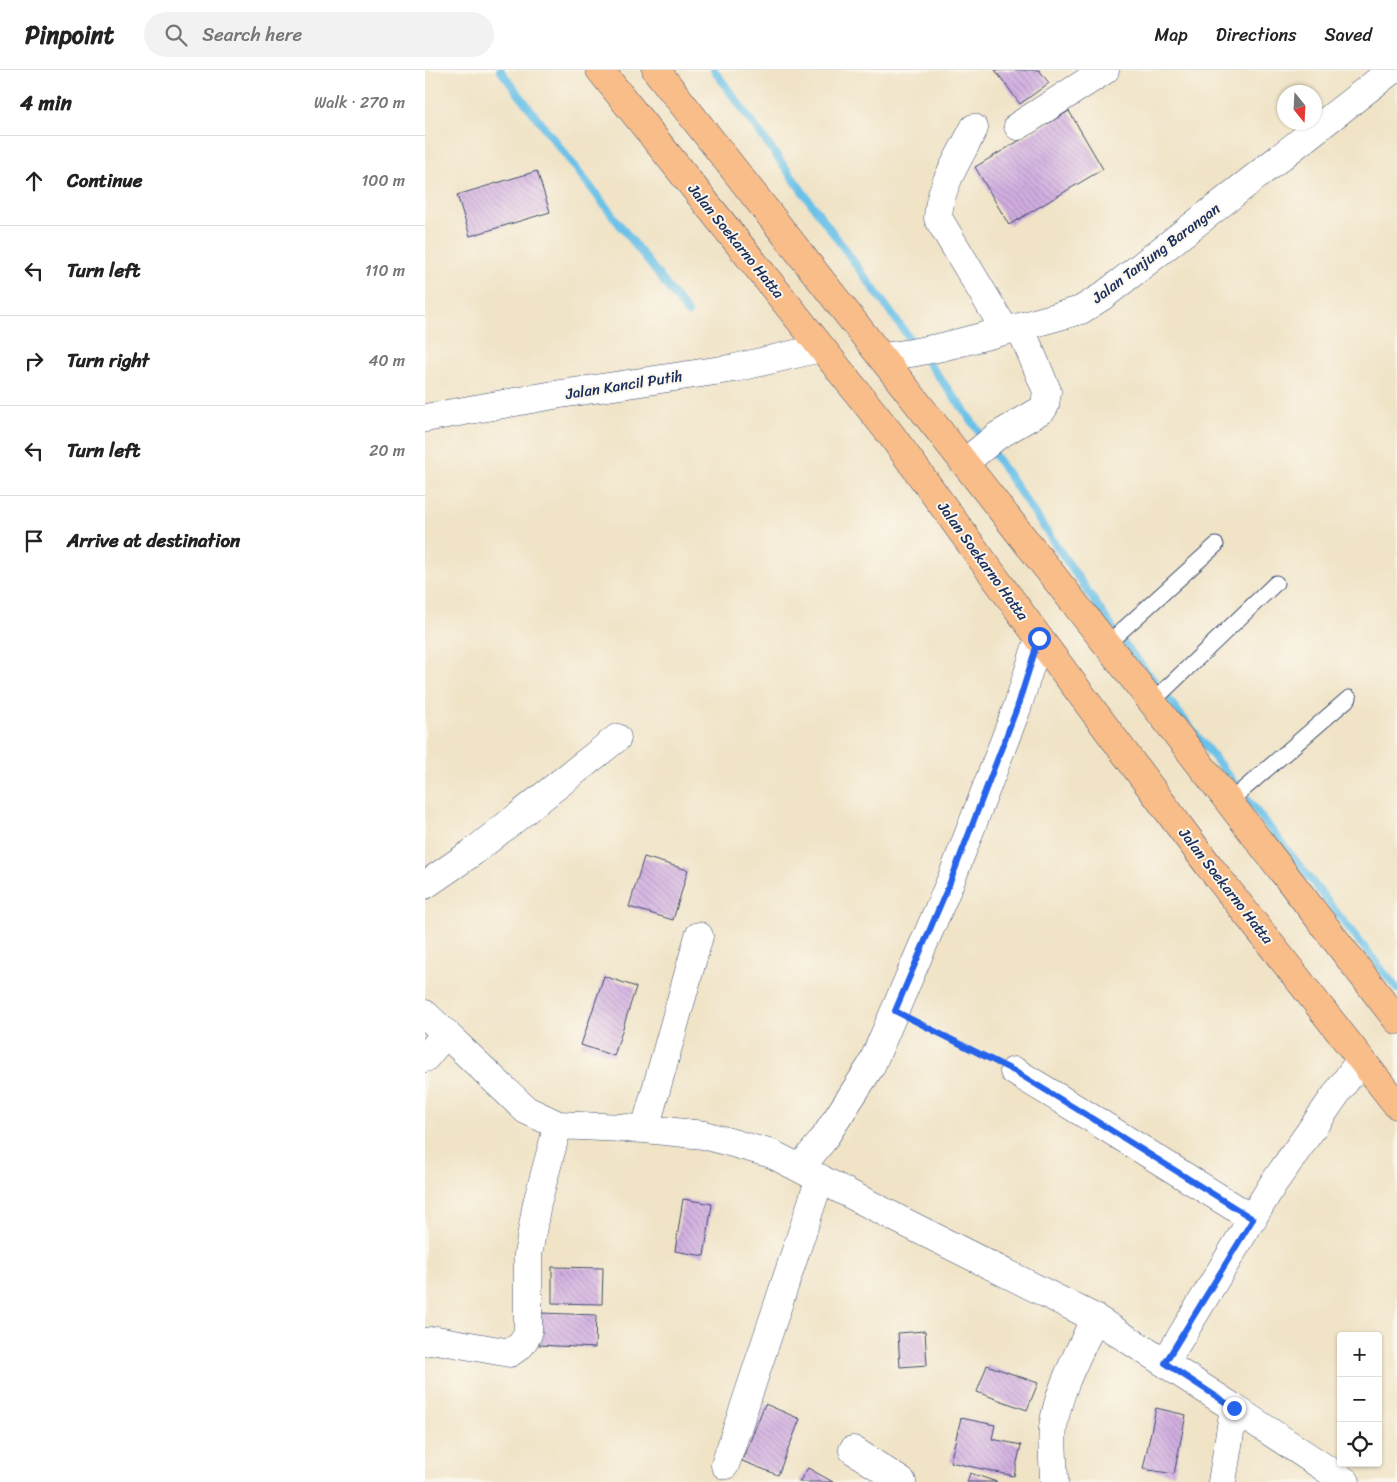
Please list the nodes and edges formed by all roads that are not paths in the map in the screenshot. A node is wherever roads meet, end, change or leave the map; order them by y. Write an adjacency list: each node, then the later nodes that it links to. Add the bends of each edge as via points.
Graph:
1 (601, 70): 8 (highway, Jalan Soekarno Hatta)
2 (656, 70): 9 (highway)
3 (1105, 70): 5 (street)
4 (1392, 70): 7 (street, Jalan Tanjung Barangan, via 1103,296 1081,310)
5 (1018, 126)
6 (974, 128): 7 (street, via 943,190 938,218)
7 (1013, 329): 9 (street, Jalan Tanjung Barangan, via 911,354); 11 (street, via 1047,391 1045,404 1043,409)
8 (821, 348): 10 (street, Jalan Kancil Putih, via 735,368); 14 (highway, Jalan Soekarno Hatta, via 892,436)
9 (882, 356): 11 (highway)
10 (425, 418)
11 (980, 450): 15 (highway)
12 (1217, 545): 15 (lane)
13 (1277, 583): 17 (lane)
14 (1039, 638): 26 (highway, Jalan Soekarno Hatta, via 1209,866); 31 (street, via 1017,708 951,880 895,1011 871,1066 823,1140)
15 (1107, 644): 17 (highway)
16 (1349, 698): 19 (lane)
17 (1152, 702): 19 (highway)
18 (617, 738): 20 (street, via 473,852)
19 (1239, 795): 22 (highway)
20 (425, 885)
21 (699, 936): 30 (street)
22 (1395, 1012)
23 (425, 1014): 24 (street)
24 (446, 1033): 25 (street); 29 (street, via 526,1110)
25 (425, 1058)
26 (1361, 1059): 28 (highway, Jalan Soekarno Hatta); 32 (street, via 1273,1184)
27 (1014, 1071): 32 (street)
28 (1397, 1105)
29 (558, 1125): 30 (street); 34 (street, via 537,1203 528,1255 528,1334 510,1353 437,1340)
30 (645, 1130): 31 (street, via 704,1135 772,1154)
31 (810, 1173): 33 (street); 38 (street)
32 (1253, 1219): 35 (street)
33 (1095, 1318): 35 (street); 40 (street, via 1057,1409 1053,1431)
34 (425, 1342)
35 (1165, 1363): 36 (street)
36 (1234, 1408): 41 (street); 42 (street)
37 (853, 1450): 39 (street)
38 (725, 1465)
39 (902, 1482)
40 (1054, 1482)
41 (1222, 1482)
42 (1346, 1482)

